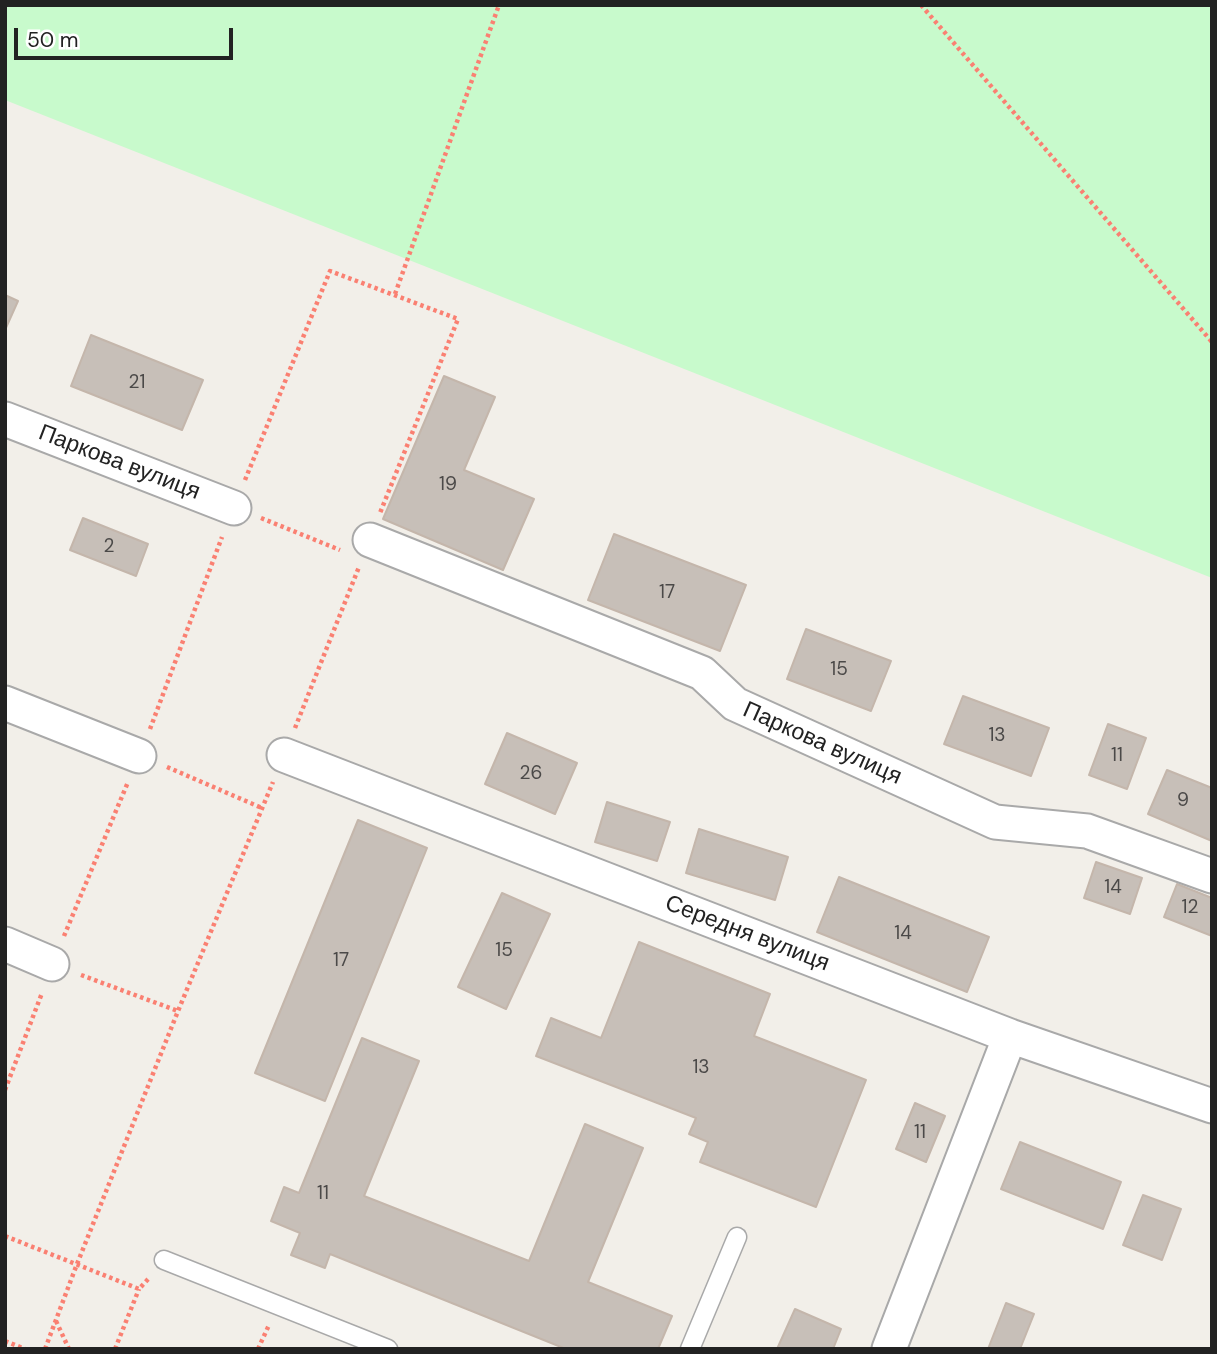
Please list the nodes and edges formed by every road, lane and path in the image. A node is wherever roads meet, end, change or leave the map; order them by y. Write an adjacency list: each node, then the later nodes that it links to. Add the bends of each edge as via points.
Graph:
1 (499, 5): 3 (path)
2 (921, 5): 4 (path)
3 (395, 294): 6 (path, via 330,271); 7 (path, via 458,318)
4 (1212, 342)
5 (5, 419): 6 (street, Паркова вулиця)
6 (234, 508): 7 (path); 10 (path)
7 (366, 550): 9 (path); 12 (street, Паркова вулиця, via 702,673 735,704 995,822 1087,831)
8 (5, 703): 10 (street)
9 (285, 755): 11 (path); 16 (street, Середня вулиця)
10 (139, 756): 11 (path); 14 (path)
11 (262, 808): 15 (path)
12 (1212, 876)
13 (5, 944): 14 (street)
14 (52, 964): 15 (path); 17 (path)
15 (178, 1011): 22 (path)
16 (1010, 1036): 18 (street, Середня вулиця); 32 (street)
17 (5, 1090)
18 (1212, 1106)
19 (5, 1236): 22 (path)
20 (737, 1237): 31 (lane)
21 (164, 1260): 23 (path); 30 (lane)
22 (77, 1264): 23 (path); 24 (path)
23 (139, 1289): 29 (path)
24 (55, 1320): 27 (path); 28 (path)
25 (5, 1341): 26 (path)
26 (25, 1349)
27 (45, 1349)
28 (69, 1349)
29 (114, 1349)
30 (388, 1349)
31 (690, 1349)
32 (889, 1349)

